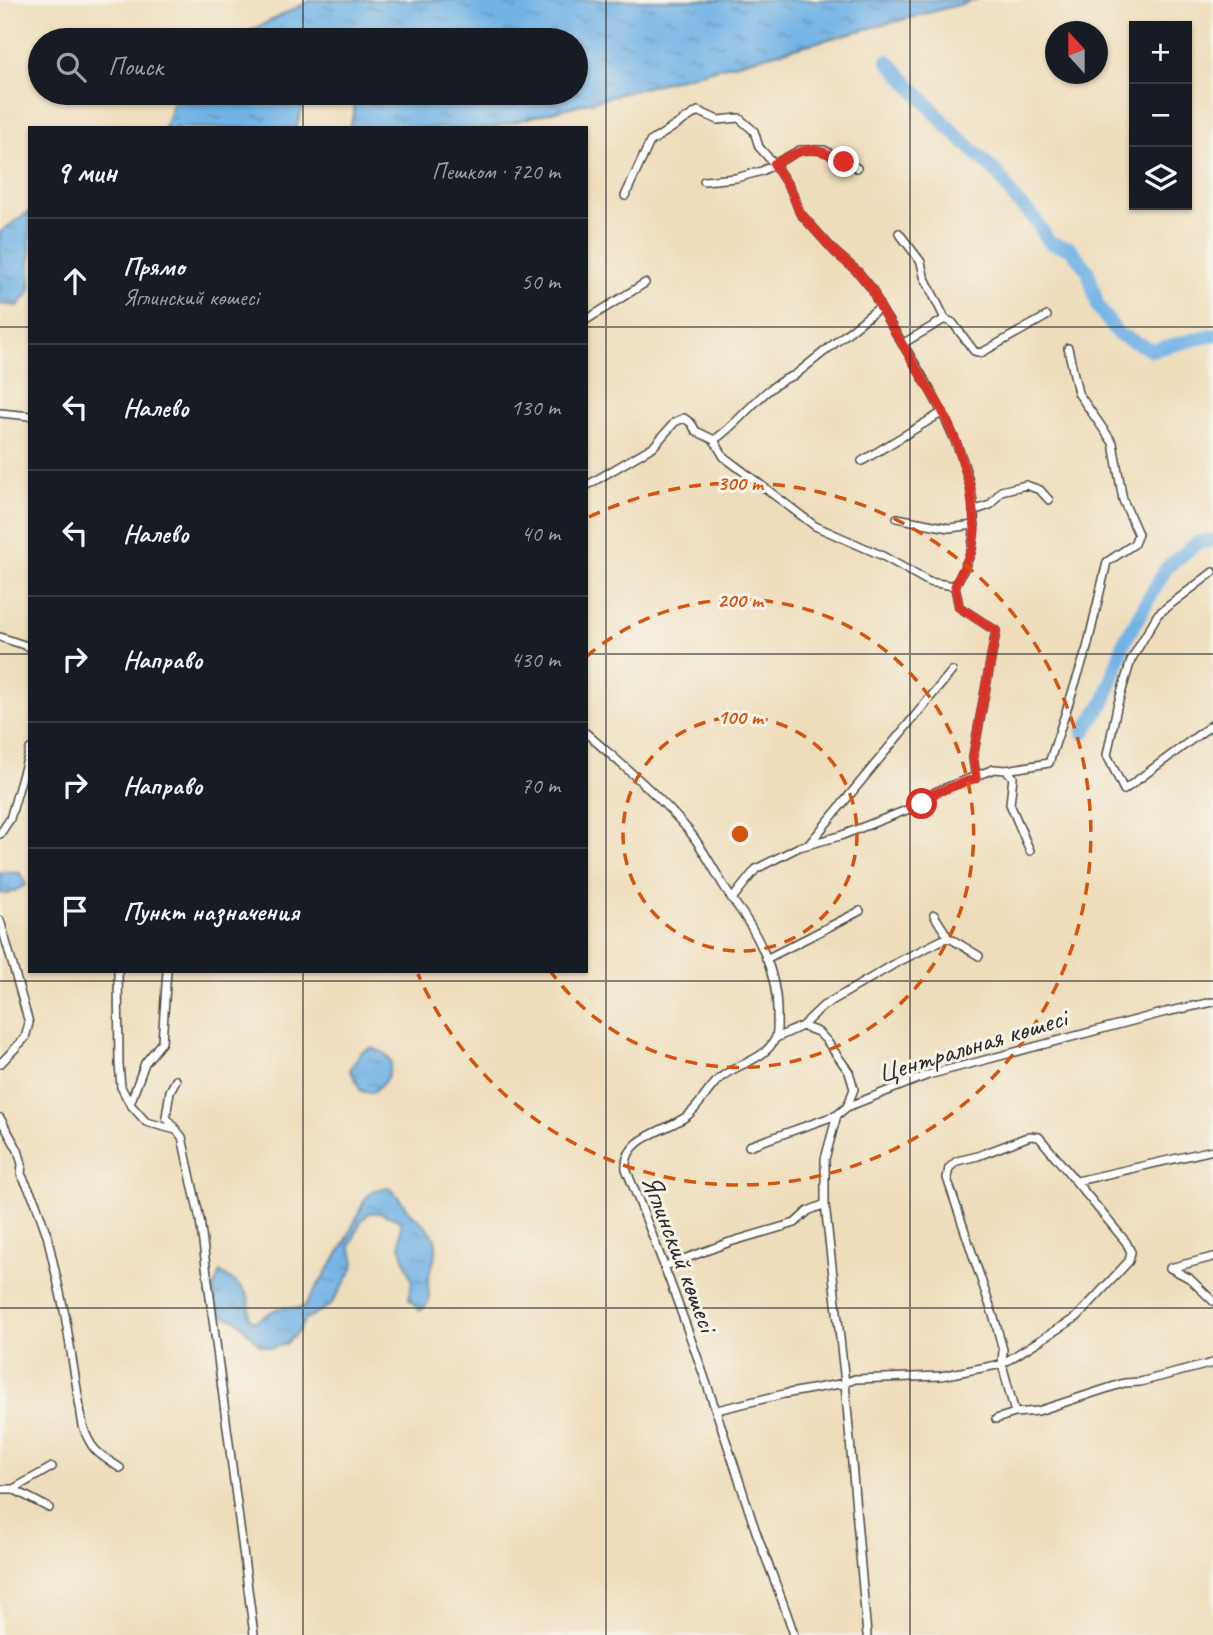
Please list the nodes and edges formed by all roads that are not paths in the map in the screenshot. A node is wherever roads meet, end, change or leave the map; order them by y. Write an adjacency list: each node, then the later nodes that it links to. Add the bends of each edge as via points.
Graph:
1 (774, 164): 2 (street, via 800,150 824,150); 3 (street, via 736,178); 4 (street, via 759,147 754,131 739,118 718,120 698,111 650,142); 7 (street, via 800,213 858,272)
2 (858, 168)
3 (704, 181)
4 (625, 196)
5 (899, 233): 10 (street, via 921,262)
6 (645, 283): 9 (street)
7 (880, 307): 11 (street); 16 (street, via 795,375 785,378)
8 (1047, 316): 10 (street, via 981,353)
9 (588, 319)
10 (945, 319): 11 (street)
11 (902, 344): 13 (street)
12 (1068, 348): 31 (street, via 1078,393 1113,443 1123,500 1138,534 1134,544 1107,562 1087,648 1049,763)
13 (943, 412): 17 (street); 20 (street, via 970,486)
14 (0, 414): 15 (street)
15 (28, 416)
16 (714, 440): 18 (street, via 684,418 654,446); 24 (street, via 724,457 816,526 929,582)
17 (862, 461)
18 (588, 485)
19 (1049, 500): 20 (street, via 1027,485 1001,491 990,505)
20 (973, 511): 22 (street)
21 (897, 518): 22 (street, via 949,528)
22 (975, 525): 24 (street, via 972,550)
23 (1213, 572): 28 (street, via 1158,614 1131,660 1107,755 1124,790)
24 (955, 586): 32 (street, via 959,607 996,631 973,757)
25 (0, 637): 26 (street)
26 (28, 646)
27 (952, 671): 34 (street)
28 (1213, 724)
29 (588, 735): 36 (street, via 687,829)
30 (28, 756): 33 (street, via 10,819)
31 (1006, 770): 32 (street, via 994,769); 35 (street, via 1013,777 1010,804)
32 (976, 778): 34 (street, via 840,836)
33 (0, 834)
34 (809, 843): 36 (street, via 755,869)
35 (1030, 851)
36 (732, 900): 42 (street)
37 (860, 911): 42 (street)
38 (934, 915): 40 (street)
39 (0, 920): 48 (street, via 29,1023 25,1038)
40 (948, 937): 41 (street); 46 (street, via 823,1006)
41 (979, 956)
42 (766, 959): 47 (street, via 778,1002)
43 (118, 973): 50 (street, via 118,1064 121,1087)
44 (167, 973): 50 (street, via 162,1042 145,1063)
45 (1213, 1002): 51 (street, Центральная көшесі, via 928,1075)
46 (802, 1026): 47 (street); 51 (street, via 818,1032 849,1072 853,1089)
47 (776, 1038): 60 (street, Яглинский көшесі, via 762,1054 719,1079 686,1117 647,1136 625,1160)
48 (0, 1064)
49 (176, 1080): 54 (street, via 166,1116)
50 (130, 1104): 54 (street, via 145,1122)
51 (847, 1107): 52 (street, Центральная көшесі)
52 (837, 1115): 55 (street, Центральная көшесі); 58 (street, via 825,1158)
53 (0, 1118): 69 (street, via 18,1150 21,1174 47,1234 83,1426 89,1443)
54 (176, 1130): 73 (street, via 182,1138 201,1220)
55 (749, 1146)
56 (1213, 1150): 57 (street)
57 (1076, 1181): 63 (street, via 1126,1242 1129,1261 1077,1317); 63 (street, via 1039,1137 1030,1136 957,1161 949,1168 947,1178 1003,1350)
58 (825, 1204): 60 (street, via 796,1223); 64 (street)
59 (1213, 1257): 61 (street, via 1170,1268 1189,1278)
60 (665, 1266): 65 (street, Яглинский көшесі)
61 (1213, 1301)
62 (1213, 1363): 66 (street, via 1124,1383 1038,1411)
63 (1002, 1364): 64 (street, via 941,1376 875,1377); 66 (street)
64 (845, 1383): 65 (street); 75 (street)
65 (717, 1410): 74 (street, Яглинский көшесі)
66 (1015, 1413): 67 (street)
67 (996, 1419)
68 (52, 1467): 71 (street)
69 (120, 1468)
70 (0, 1489): 71 (street)
71 (13, 1489): 72 (street)
72 (49, 1508)
73 (254, 1635)
74 (793, 1635)
75 (867, 1635)

